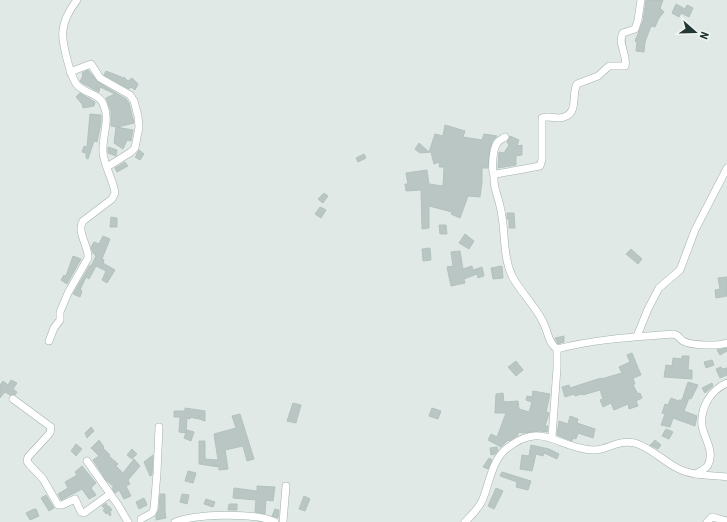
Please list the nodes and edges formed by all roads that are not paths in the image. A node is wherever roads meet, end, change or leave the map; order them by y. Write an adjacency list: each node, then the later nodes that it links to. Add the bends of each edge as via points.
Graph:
1 (77, 0): 3 (street, via 63,31)
2 (641, 0): 7 (street, via 635,29 621,36 625,66 609,66 598,76 577,84 573,109 568,115 560,118 542,118 540,166)
3 (70, 72): 5 (street, via 79,87 98,97 104,106 106,124 103,151); 5 (street, via 90,64 100,78 129,94 134,101 139,122 136,145 131,152)
4 (504, 137): 7 (street, via 496,146 492,168)
5 (107, 167): 9 (street, via 115,193 112,199 81,225 88,258 68,294 60,312 60,320)
6 (727, 168): 8 (street, via 695,230 680,270 659,288)
7 (494, 175): 11 (street, via 509,269 540,316 551,343)
8 (637, 336): 10 (street, via 675,334 688,342 715,345); 11 (street)
9 (49, 341)
10 (727, 343)
11 (557, 349): 15 (street, via 558,368)
12 (727, 382): 17 (street, via 714,391 706,404 702,425 710,458 707,467)
13 (13, 399): 20 (street, via 50,426 50,433 28,457 27,462 43,479 58,505 74,499 81,512 84,512)
14 (158, 427): 25 (street, via 158,473 154,511 141,519)
15 (552, 437): 17 (street, via 567,444 593,450 619,442 633,443 651,451 678,469); 29 (street, via 531,435 505,449 496,462 482,502)
16 (87, 461): 20 (street)
17 (696, 474): 18 (street)
18 (727, 477)
19 (286, 486): 28 (street)
20 (110, 494): 24 (street)
21 (215, 519): 22 (street, via 245,515); 26 (street, via 191,518)
22 (260, 519): 27 (street)
23 (727, 521): 30 (street, via 712,517)
24 (128, 522)
25 (141, 522)
26 (175, 522)
27 (275, 522)
28 (283, 522)
29 (465, 522)
30 (707, 522)

